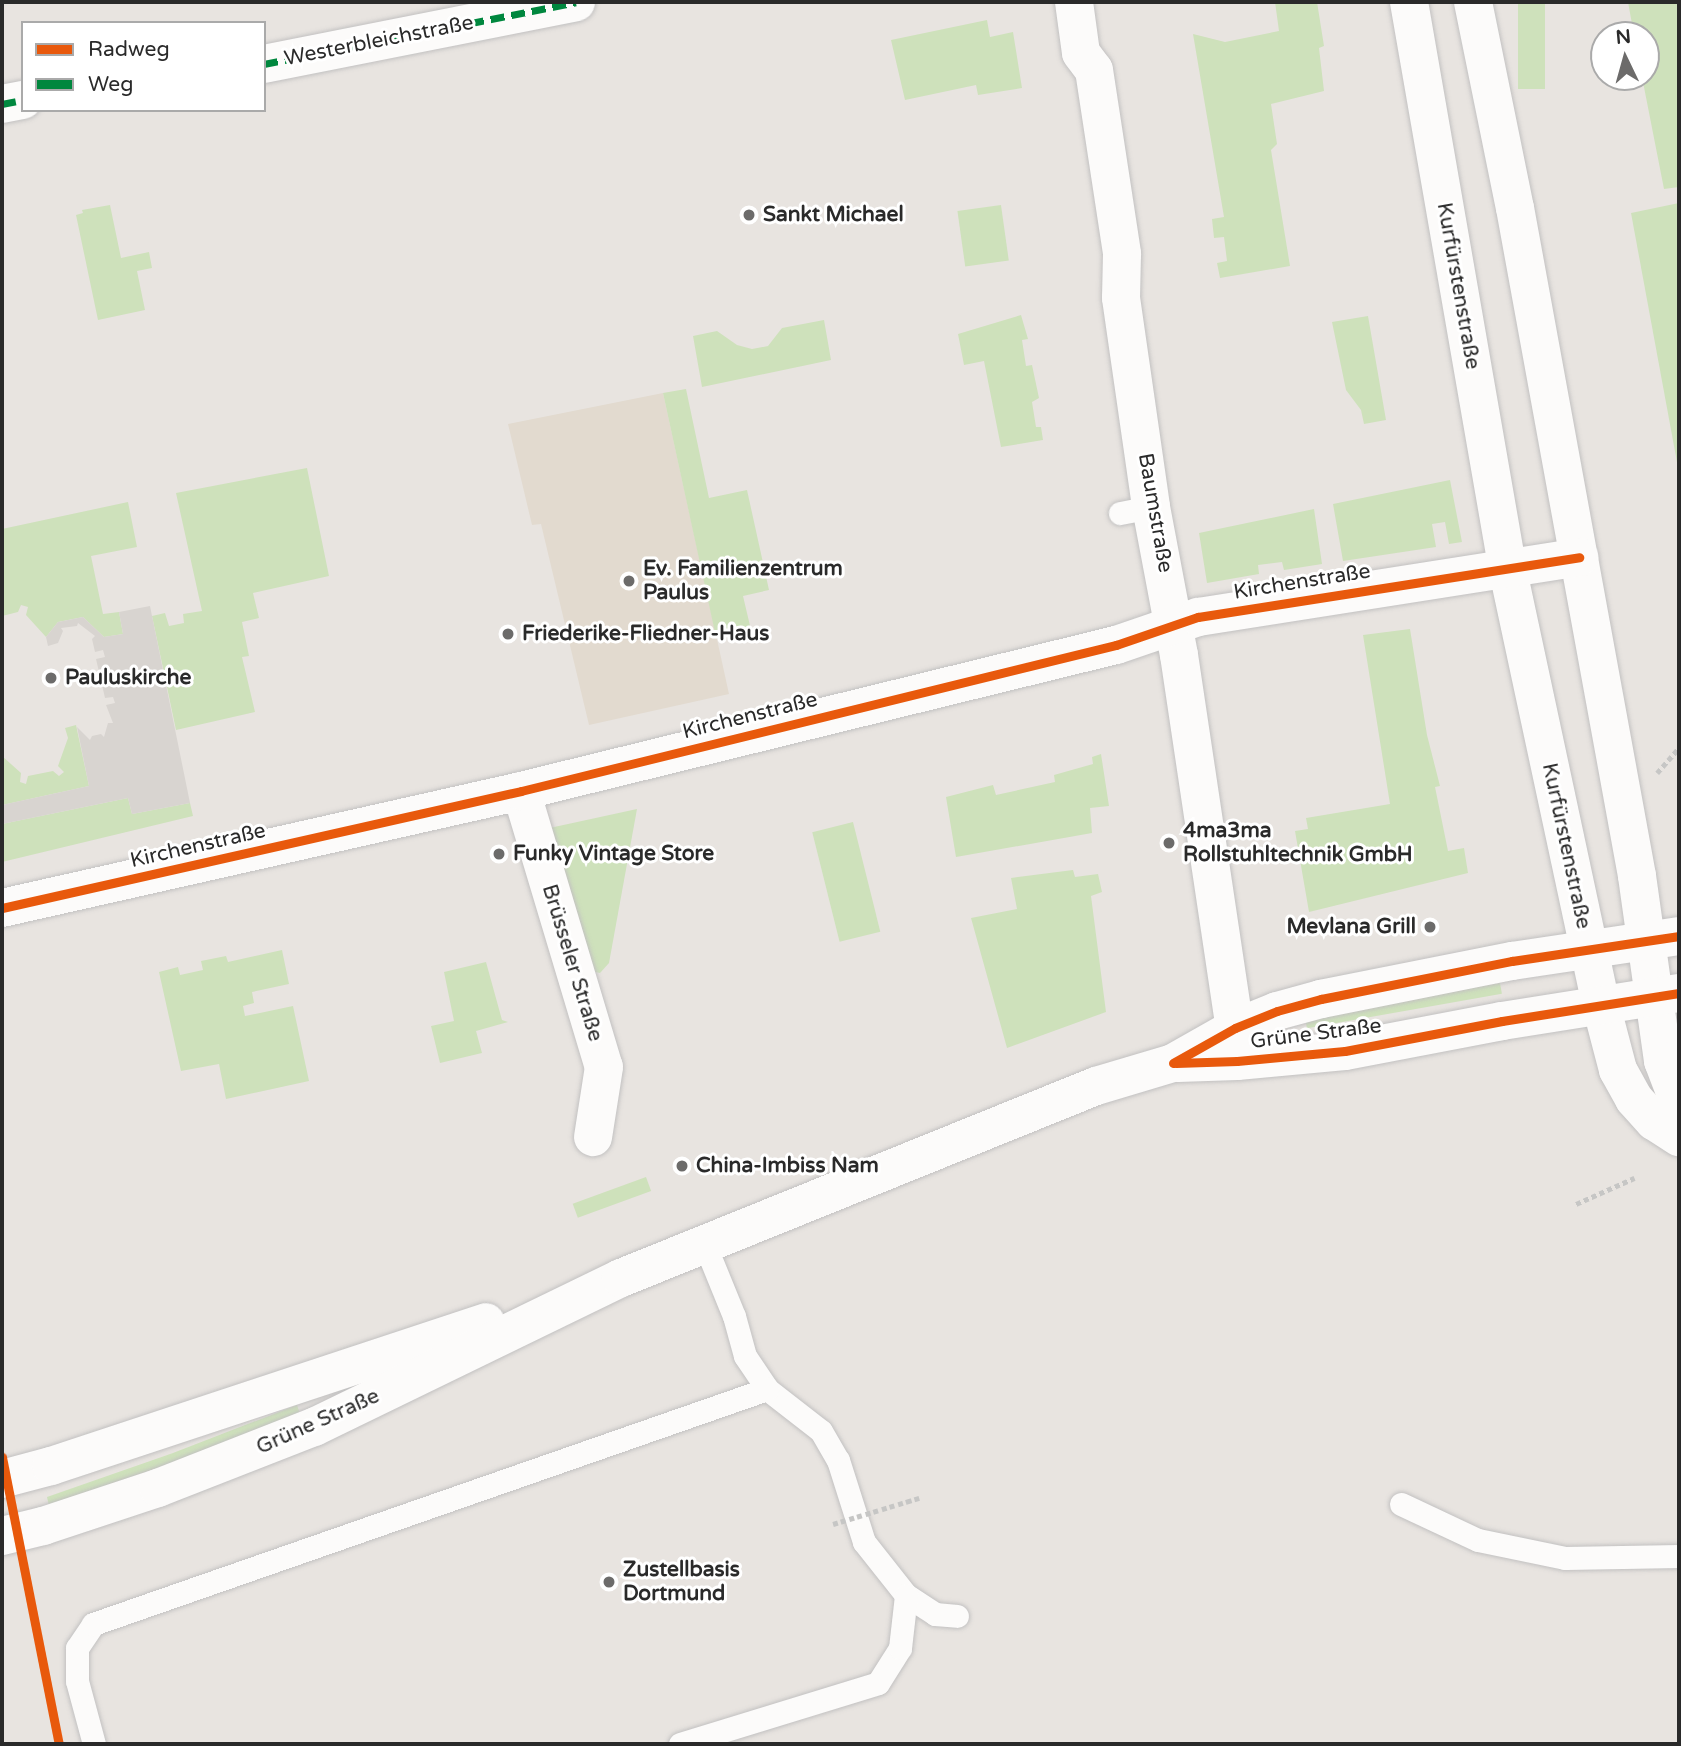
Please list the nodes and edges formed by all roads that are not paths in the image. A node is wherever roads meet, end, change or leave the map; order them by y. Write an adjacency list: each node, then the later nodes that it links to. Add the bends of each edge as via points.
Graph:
1 (576, 2): 5 (street, Westerbleichstraße)
2 (1074, 2): 10 (street, Baumstraße, via 1082,53 1094,70 1120,241 1136,510)
3 (1409, 2): 9 (street, Kurfürstenstraße)
4 (1473, 2): 8 (street)
5 (266, 64)
6 (21, 100): 7 (street)
7 (2, 104)
8 (1579, 557): 9 (street); 13 (street, via 1637,876)
9 (1508, 571): 10 (street, Kirchenstraße, via 1219,613); 14 (street, Kurfürstenstraße)
10 (1174, 625): 11 (street, Kirchenstraße, via 1116,645); 17 (street, Baumstraße)
11 (521, 791): 12 (street, Kirchenstraße); 20 (street, Brüsseler Straße, via 604,1067)
12 (2, 908)
13 (1663, 938): 14 (street, Grüne Straße); 15 (street)
14 (1588, 950): 16 (street, Kurfürstenstraße); 17 (street, Grüne Straße, via 1321,999)
15 (1666, 996): 16 (street, Grüne Straße); 19 (street, via 1663,1061)
16 (1601, 1005): 18 (street, Grüne Straße, via 1345,1051); 21 (street, Kurfürstenstraße, via 1618,1070 1634,1099 1654,1121)
17 (1235, 1028): 18 (street, Grüne Straße)
18 (1173, 1063): 22 (street, Grüne Straße, via 1096,1086)
19 (1679, 1103)
20 (593, 1137)
21 (1679, 1137)
22 (705, 1245): 23 (street, Grüne Straße); 24 (lane, via 734,1315 745,1356)
23 (621, 1279): 25 (street, Grüne Straße); 27 (street, Grüne Straße, via 314,1427 158,1488)
24 (767, 1389): 31 (lane, via 821,1432 838,1460 864,1542); 33 (lane, via 93,1625 77,1648 77,1681)
25 (2, 1479)
26 (1401, 1504): 29 (lane, via 1478,1540 1552,1556)
27 (2, 1536)
28 (1679, 1547): 29 (lane)
29 (1649, 1556): 30 (lane)
30 (1679, 1556)
31 (906, 1595): 32 (lane, via 935,1614); 34 (lane, via 900,1648 878,1683)
32 (957, 1616)
33 (94, 1744)
34 (680, 1744)

